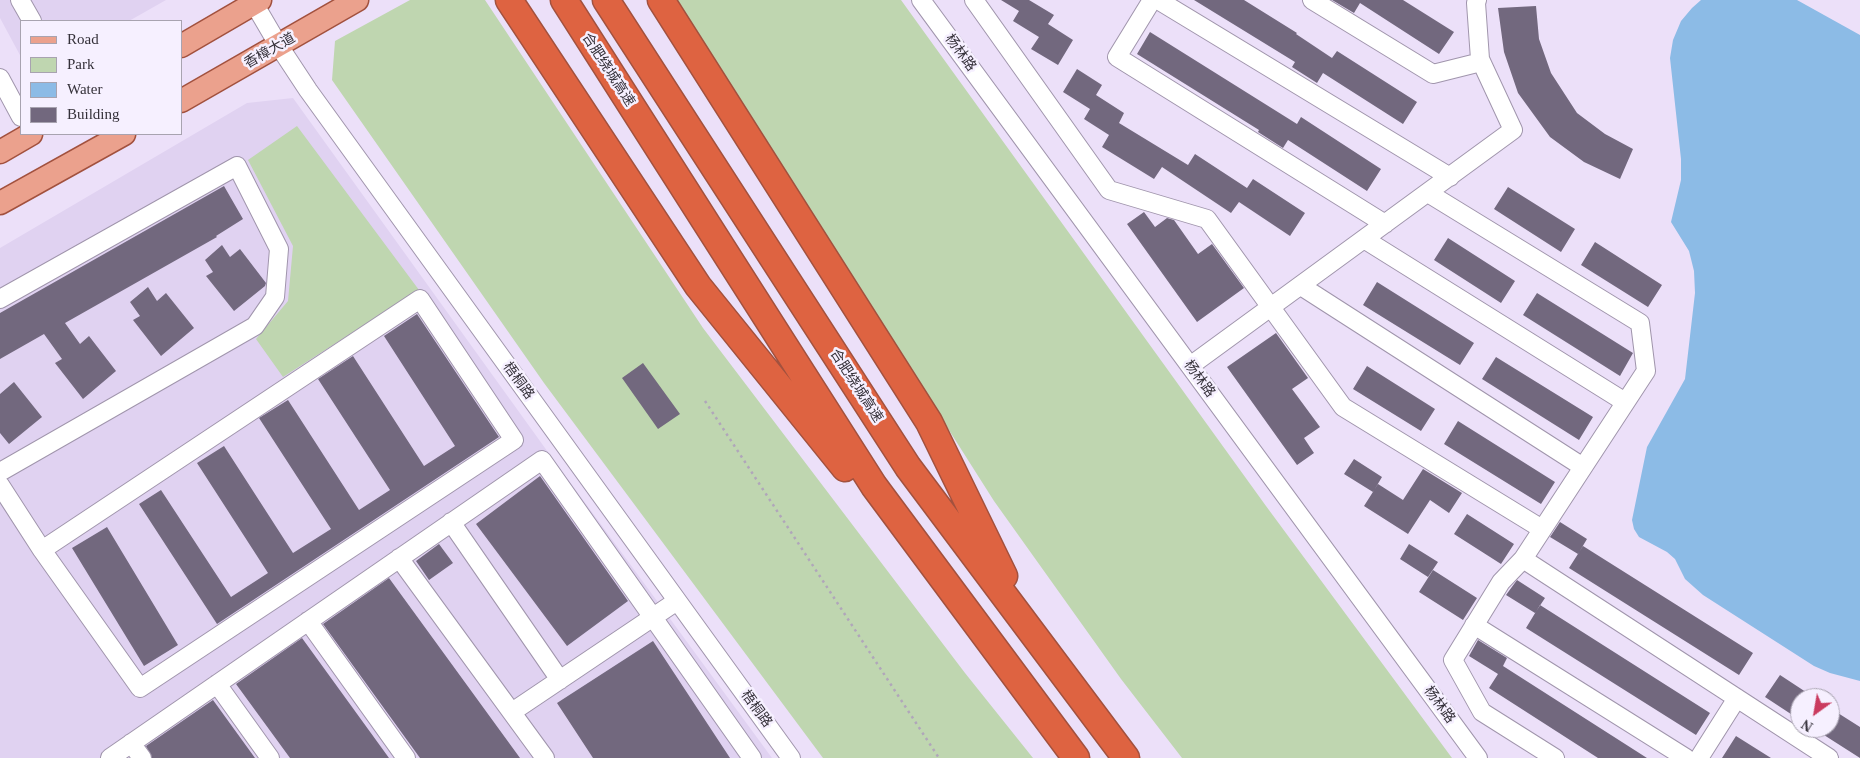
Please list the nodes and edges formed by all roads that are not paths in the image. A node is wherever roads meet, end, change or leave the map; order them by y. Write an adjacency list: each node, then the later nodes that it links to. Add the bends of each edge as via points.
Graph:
1 (20, 0): 14 (street)
2 (357, 0): 16 (main road, 香樟大道)
3 (508, 0): 47 (highway, via 698,286)
4 (564, 0): 47 (highway, 合肥绕城高速, via 874,486)
5 (606, 0): 46 (highway, 合肥绕城高速, via 908,467)
6 (661, 0): 46 (highway, via 930,422)
7 (921, 0): 32 (street, 杨林路)
8 (974, 0): 31 (street, via 1110,190 1208,219)
9 (1152, 0): 27 (street, via 1117,58)
10 (1158, 0): 24 (street)
11 (1312, 0): 17 (street, via 1433,74)
12 (255, 1): 15 (main road); 16 (street, 梧桐路)
13 (1475, 1): 17 (street)
14 (31, 20)
15 (182, 45)
16 (279, 46): 19 (main road, 香樟大道); 42 (street, 梧桐路)
17 (1481, 62): 24 (street, via 1513,130)
18 (0, 78): 20 (street)
19 (182, 100)
20 (20, 115)
21 (29, 135): 23 (main road)
22 (122, 135): 26 (main road)
23 (0, 152)
24 (1450, 176): 25 (street)
25 (1428, 193): 27 (street); 33 (street, via 1640,323 1646,371)
26 (0, 203)
27 (1385, 224): 28 (street)
28 (1364, 239): 29 (street); 33 (street)
29 (1301, 286): 31 (street); 34 (street)
30 (0, 300): 35 (street, via 237,166 279,249 276,297 255,326)
31 (1272, 307): 32 (street); 38 (street, via 1343,407)
32 (1190, 366): 62 (street, 杨林路)
33 (1625, 402): 34 (street)
34 (1583, 467): 38 (street)
35 (0, 472)
36 (0, 485): 39 (street)
37 (451, 522): 40 (street); 43 (street, via 542,460); 48 (street)
38 (1542, 529): 41 (street)
39 (42, 550): 39 (street, via 140,688 514,440 420,299)
40 (399, 558): 44 (street); 51 (street)
41 (1523, 559): 45 (street, via 1501,582); 50 (street)
42 (677, 601): 43 (street); 59 (street, 梧桐路)
43 (653, 617): 48 (street); 58 (street)
44 (308, 621): 49 (street); 56 (street)
45 (1474, 625): 63 (street, via 1453,660 1482,712); 64 (street)
46 (1032, 632): 61 (highway, 合肥绕城高速)
47 (997, 652): 60 (highway, 合肥绕城高速)
48 (560, 680): 51 (street)
49 (217, 684): 52 (street); 55 (street)
50 (1737, 698): 65 (street); 66 (street)
51 (512, 712): 57 (street)
52 (131, 743): 53 (street); 54 (street)
53 (110, 758)
54 (142, 758)
55 (270, 758)
56 (406, 758)
57 (545, 758)
58 (752, 758)
59 (791, 758)
60 (1076, 758)
61 (1126, 758)
62 (1478, 758)
63 (1555, 758)
64 (1686, 758)
65 (1699, 758)
66 (1829, 758)

